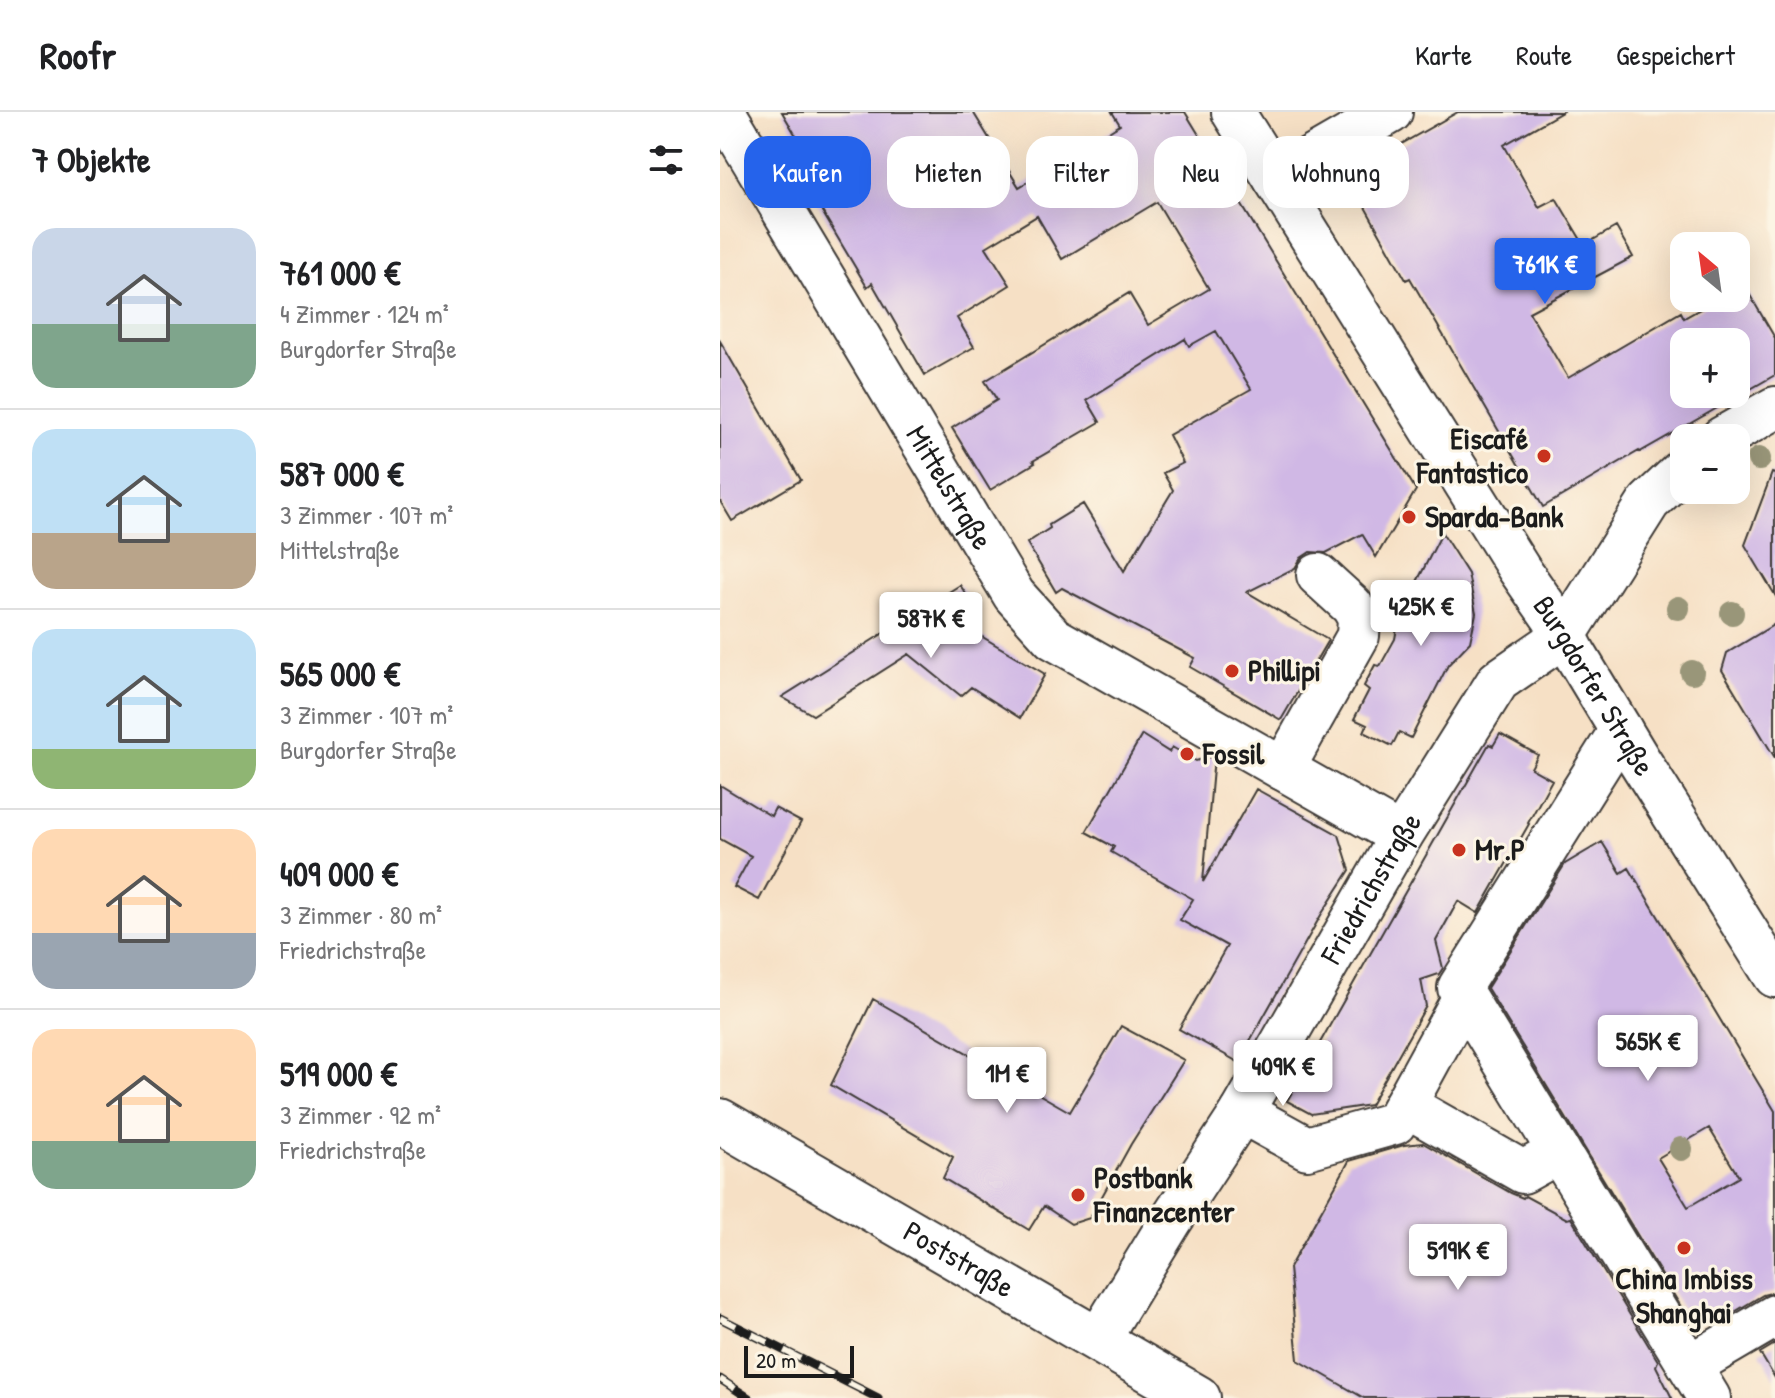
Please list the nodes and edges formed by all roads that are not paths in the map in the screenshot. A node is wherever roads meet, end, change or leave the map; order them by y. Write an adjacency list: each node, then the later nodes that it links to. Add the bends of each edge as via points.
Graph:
1 (724, 112): 13 (street, Mittelstraße, via 1014,595 1053,638)
2 (1233, 112): 5 (street, Burgdorfer Straße)
3 (1391, 112): 4 (street)
4 (1349, 136)
5 (1263, 160)
6 (1293, 208): 11 (street, Burgdorfer Straße)
7 (1775, 408): 8 (street)
8 (1747, 424)
9 (1670, 482): 11 (street, Friedrichstraße, via 1649,502)
10 (1318, 575): 13 (street, via 1352,606 1359,618 1358,636)
11 (1565, 635): 12 (street, Burgdorfer Straße); 14 (street, Friedrichstraße, via 1498,681)
12 (1621, 730): 15 (street, Burgdorfer Straße); 16 (street, via 1459,988)
13 (1283, 769): 14 (street, Mittelstraße)
14 (1401, 836): 18 (street, Friedrichstraße)
15 (1775, 976)
16 (1464, 997): 17 (street); 20 (street)
17 (1405, 1105): 18 (street, via 1395,1123 1307,1148); 20 (street, via 1523,1172)
18 (1242, 1112): 22 (street, Friedrichstraße)
19 (720, 1121): 22 (main road, Poststraße)
20 (1559, 1152): 23 (street)
21 (1775, 1316): 23 (street)
22 (1098, 1340): 24 (main road, Poststraße)
23 (1700, 1382)
24 (1198, 1398)

